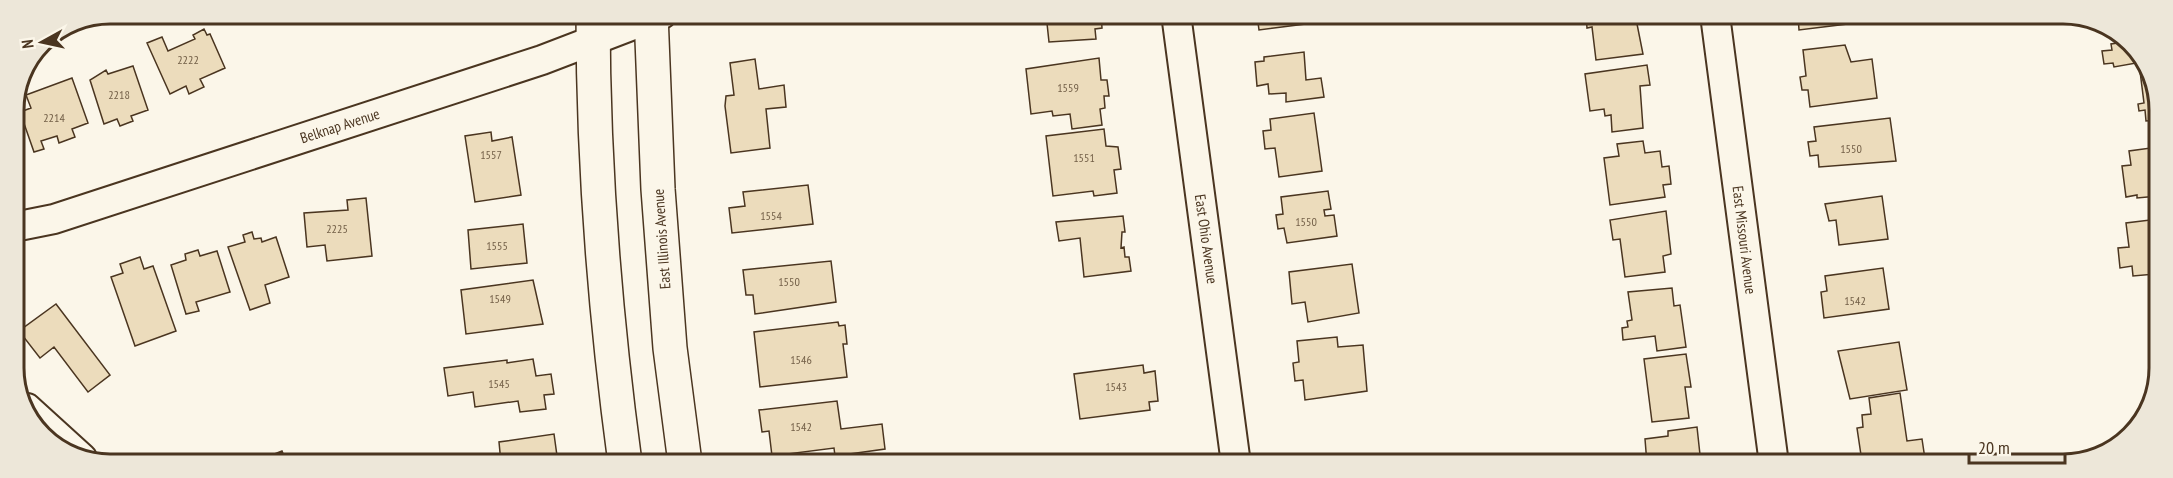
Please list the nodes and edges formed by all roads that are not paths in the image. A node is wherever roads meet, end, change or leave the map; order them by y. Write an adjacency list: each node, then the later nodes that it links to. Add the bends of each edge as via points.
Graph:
1 (608, 24): 5 (street, Belknap Avenue)
2 (655, 24): 8 (main road, East Illinois Avenue, via 658,189 669,336)
3 (1177, 24): 9 (street, East Ohio Avenue)
4 (1716, 24): 10 (street, East Missouri Avenue)
5 (593, 27): 6 (street, Belknap Avenue, via 542,60 66,215); 7 (main road, via 599,206)
6 (24, 225)
7 (624, 454)
8 (684, 454)
9 (1235, 454)
10 (1773, 454)

